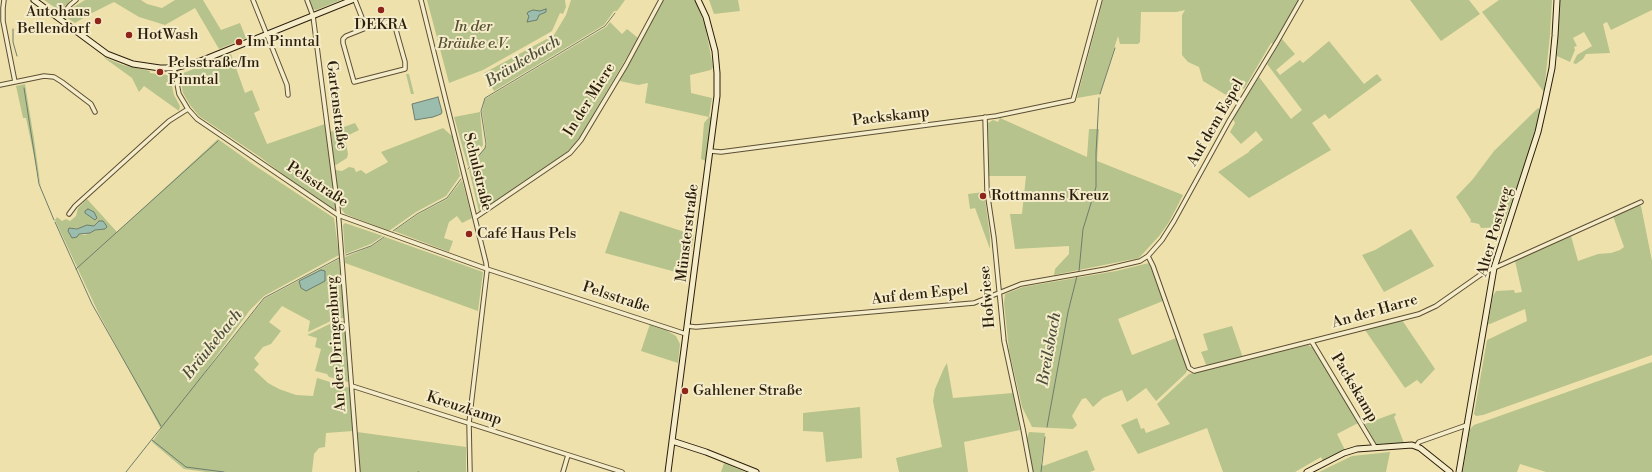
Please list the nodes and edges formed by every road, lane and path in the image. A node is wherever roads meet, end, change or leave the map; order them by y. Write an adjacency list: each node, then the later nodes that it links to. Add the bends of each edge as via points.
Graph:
1 (4, 0): 18 (street, via 3,21)
2 (34, 0): 14 (main road)
3 (76, 0): 14 (street)
4 (253, 0): 16 (street)
5 (306, 0): 13 (street, Gartenstraße)
6 (354, 0): 13 (main road); 15 (street)
7 (421, 0): 28 (street, Schulstraße)
8 (661, 0): 28 (street, In der Miere, via 626,65 581,140 570,153)
9 (698, 0): 24 (main road, Münsterstraße, via 706,17 715,51 717,73 717,96)
10 (1100, 0): 23 (street, Packskamp, via 1073,100)
11 (1301, 0): 29 (street, Auf dem Espel, via 1174,221)
12 (1557, 0): 30 (main road, Alter Postweg, via 1552,68 1543,112)
13 (312, 16): 16 (main road); 27 (street, Gartenstraße)
14 (59, 19): 17 (main road, via 101,50 118,59 147,67)
15 (366, 28): 15 (street, via 394,23 405,62 404,70 354,82 343,39)
16 (267, 35): 17 (main road, via 198,62); 20 (street, via 287,85)
17 (174, 68): 21 (street, Pelsstraße, via 179,94)
18 (15, 82): 19 (street); 22 (street, via 44,76 54,77 91,104)
19 (0, 85)
20 (288, 95)
21 (188, 109): 26 (street, via 169,121); 27 (street, Pelsstraße, via 203,124)
22 (95, 112)
23 (985, 117): 24 (street, Packskamp, via 721,152); 32 (street, Hofwiese, via 987,191)
24 (710, 151): 33 (main road, Münsterstraße)
25 (1640, 202): 30 (street, An der Harre)
26 (69, 214)
27 (338, 215): 31 (street, Pelsstraße); 36 (street, An der Dringenburg)
28 (476, 218): 31 (street, Schulstraße)
29 (1148, 256): 32 (street, Auf dem Espel, via 1125,265 1021,284); 35 (street, An der Harre, via 1190,370)
30 (1494, 268): 35 (street, An der Harre, via 1477,276 1436,306 1419,314); 38 (main road, Alter Postweg)
31 (487, 269): 34 (street, Pelsstraße); 37 (street, Schulstraße)
32 (999, 292): 33 (street, Auf dem Espel, via 974,303); 49 (street, Hofwiese, via 1004,341)
33 (687, 326): 34 (main road, Münsterstraße)
34 (686, 334): 39 (main road, Münsterstraße)
35 (1312, 342): 41 (street, Packskamp)
36 (352, 386): 37 (street, Kreuzkamp); 43 (street, An der Dringenburg)
37 (469, 423): 42 (street, Kreuzkamp); 44 (street, Schulstraße)
38 (1467, 425): 40 (street, via 1419,442); 52 (main road, Alter Postweg)
39 (672, 442): 47 (main road, Münsterstraße); 48 (main road, via 706,452)
40 (1416, 446): 41 (main road); 51 (main road)
41 (1375, 447): 50 (main road, via 1344,453)
42 (568, 455): 45 (street); 46 (street, Kreuzkamp)
43 (358, 472)
44 (470, 472)
45 (563, 472)
46 (622, 472)
47 (668, 472)
48 (756, 472)
49 (1031, 472)
50 (1307, 472)
51 (1450, 472)
52 (1459, 472)

